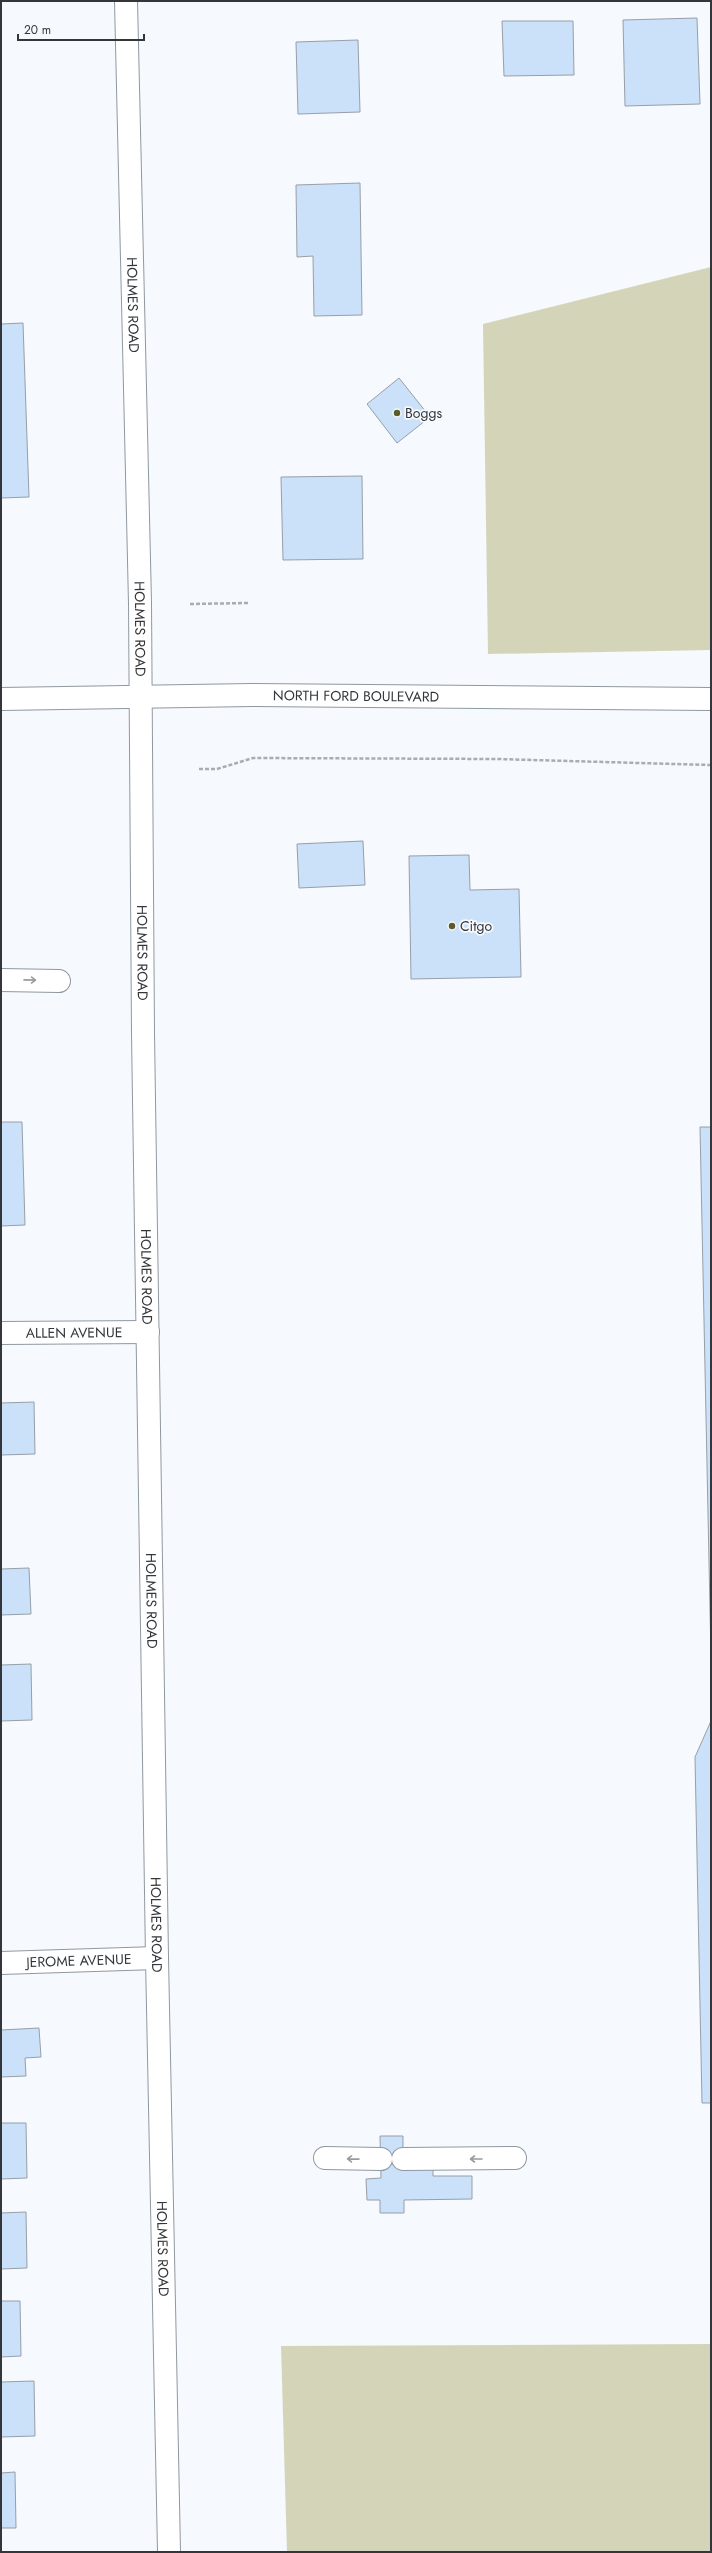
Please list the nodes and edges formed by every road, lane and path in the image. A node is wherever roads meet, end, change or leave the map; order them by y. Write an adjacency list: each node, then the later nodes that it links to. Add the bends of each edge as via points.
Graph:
1 (126, 1): 4 (main road, HOLMES ROAD, via 140,579)
2 (248, 603): 3 (path)
3 (190, 604)
4 (139, 696): 5 (main road, NORTH FORD BOULEVARD); 6 (main road, NORTH FORD BOULEVARD); 11 (main road, HOLMES ROAD)
5 (1, 699)
6 (711, 699)
7 (711, 765): 8 (path, via 497,759 253,758 217,769)
8 (199, 769)
9 (1, 980): 10 (main road, one-way to 10)
10 (59, 981)
11 (148, 1332): 12 (main road, ALLEN AVENUE); 13 (main road, HOLMES ROAD)
12 (1, 1333)
13 (157, 1958): 14 (main road, JEROME AVENUE); 19 (main road, HOLMES ROAD)
14 (1, 1963)
15 (325, 2158): 17 (main road, one-way to 15)
16 (515, 2158): 18 (main road, one-way to 18)
17 (381, 2159)
18 (403, 2159)
19 (169, 2552)

